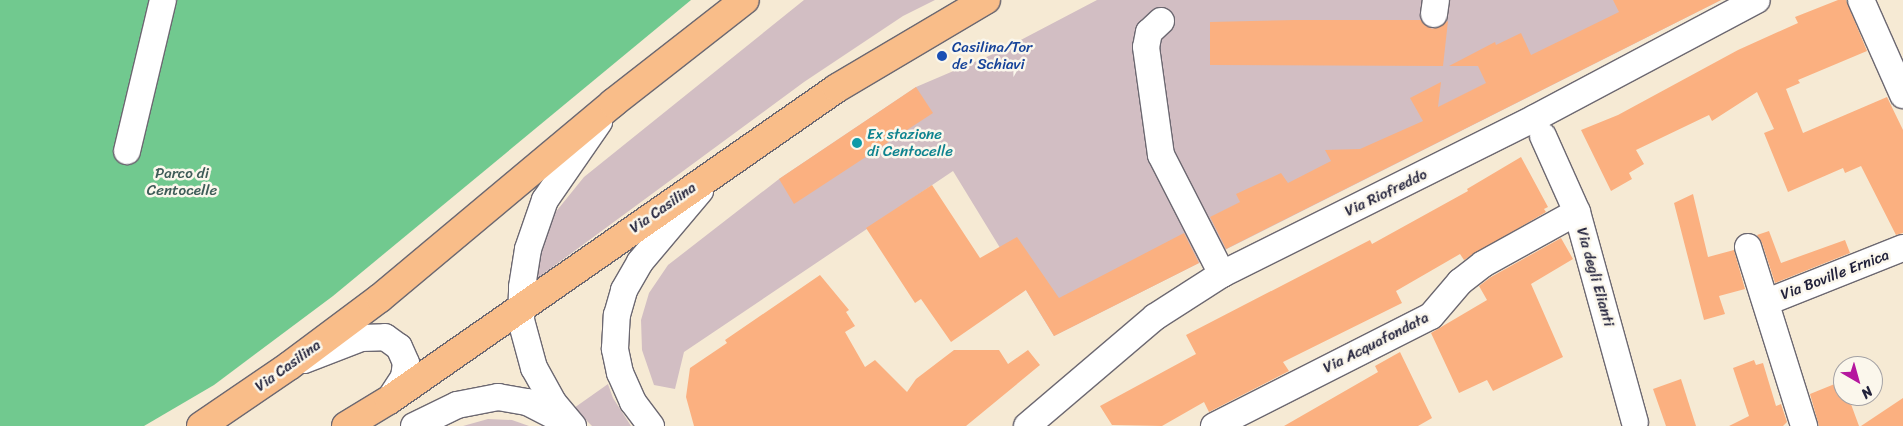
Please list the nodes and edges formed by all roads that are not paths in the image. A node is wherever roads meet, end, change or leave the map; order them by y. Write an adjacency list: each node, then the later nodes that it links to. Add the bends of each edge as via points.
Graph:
1 (163, 0): 11 (street)
2 (745, 0): 8 (main road, Via Casilina)
3 (986, 0): 10 (main road, Via Casilina, via 869,68)
4 (1758, 0): 15 (street, Via Riofreddo, via 1536,118)
5 (1861, 0): 7 (street)
6 (1161, 21): 15 (street, via 1149,32 1146,47 1161,156)
7 (1903, 95)
8 (613, 103): 17 (street, via 564,169 539,213 528,249); 18 (main road, Via Casilina, via 403,279)
9 (1544, 136): 12 (street, Via degli Elianti)
10 (751, 146): 17 (main road, Via Casilina); 26 (street, via 668,225 624,290 616,327 617,360 633,402)
11 (127, 151)
12 (1577, 212): 20 (street, Via degli Elianti); 27 (street, Via Acquafondata, via 1483,264 1460,282 1432,316)
13 (1748, 247): 16 (street, Via Boville Ernica)
14 (1903, 248): 16 (street, Via Boville Ernica)
15 (1222, 274): 21 (street, Via Riofreddo, via 1155,317)
16 (1767, 302): 28 (street, Via Boville Ernica)
17 (521, 307): 19 (main road, Via Casilina); 25 (street, via 534,368 550,398)
18 (289, 366): 19 (street, via 361,338 386,337 401,350 406,363 404,377); 22 (main road, Via Casilina)
19 (389, 400): 23 (main road, Via Casilina)
20 (1635, 422)
21 (1039, 424)
22 (201, 426)
23 (346, 426)
24 (414, 426): 25 (street, via 464,402 498,397 527,402)
25 (572, 426)
26 (651, 426)
27 (1214, 426)
28 (1804, 426)

